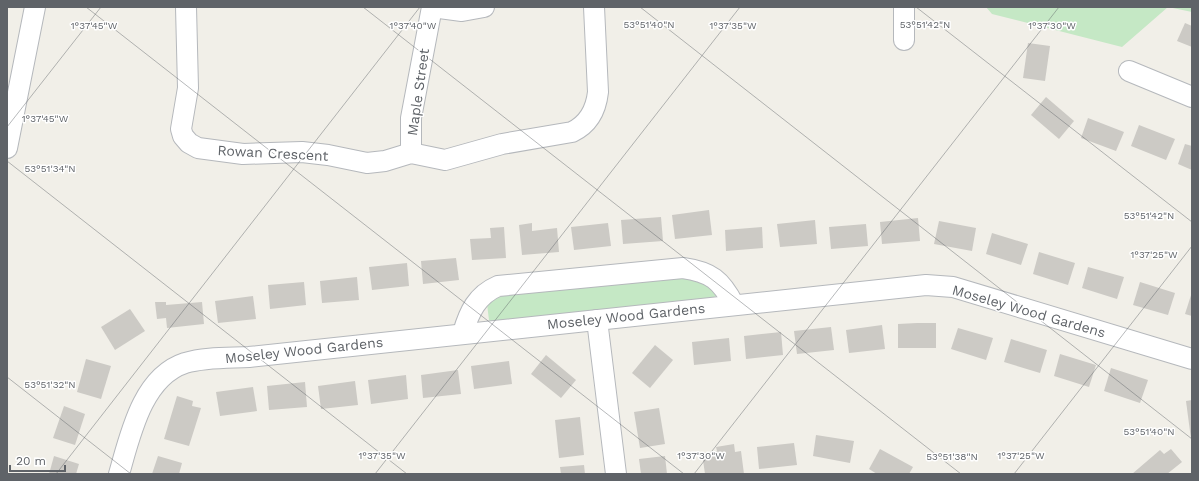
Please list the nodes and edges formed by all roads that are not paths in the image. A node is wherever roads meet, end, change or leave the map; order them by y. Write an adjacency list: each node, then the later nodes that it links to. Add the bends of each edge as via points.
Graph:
1 (35, 7): 10 (street)
2 (186, 7): 11 (street, Rowan Crescent, via 188,88 181,129 189,143 198,148 231,153 302,152 366,163 385,161)
3 (432, 7): 4 (street, via 462,11); 11 (street, Maple Street, via 411,118)
4 (484, 7)
5 (594, 7): 11 (street, Rowan Crescent, via 597,104 582,126 572,132 502,144 445,160)
6 (904, 7): 7 (street)
7 (904, 40)
8 (1129, 71): 9 (street)
9 (1192, 97)
10 (7, 148)
11 (411, 153)
12 (734, 305): 13 (street, Moseley Wood Gardens); 14 (street, via 726,289 717,280 706,273 683,268 498,286 484,294 474,305); 15 (street, Moseley Wood Gardens, via 926,285 953,287)
13 (597, 320): 14 (street, Moseley Wood Gardens); 17 (street)
14 (463, 333): 16 (street, Moseley Wood Gardens, via 249,357 199,360 184,364 153,387 142,405)
15 (1192, 359)
16 (119, 474)
17 (616, 474)

